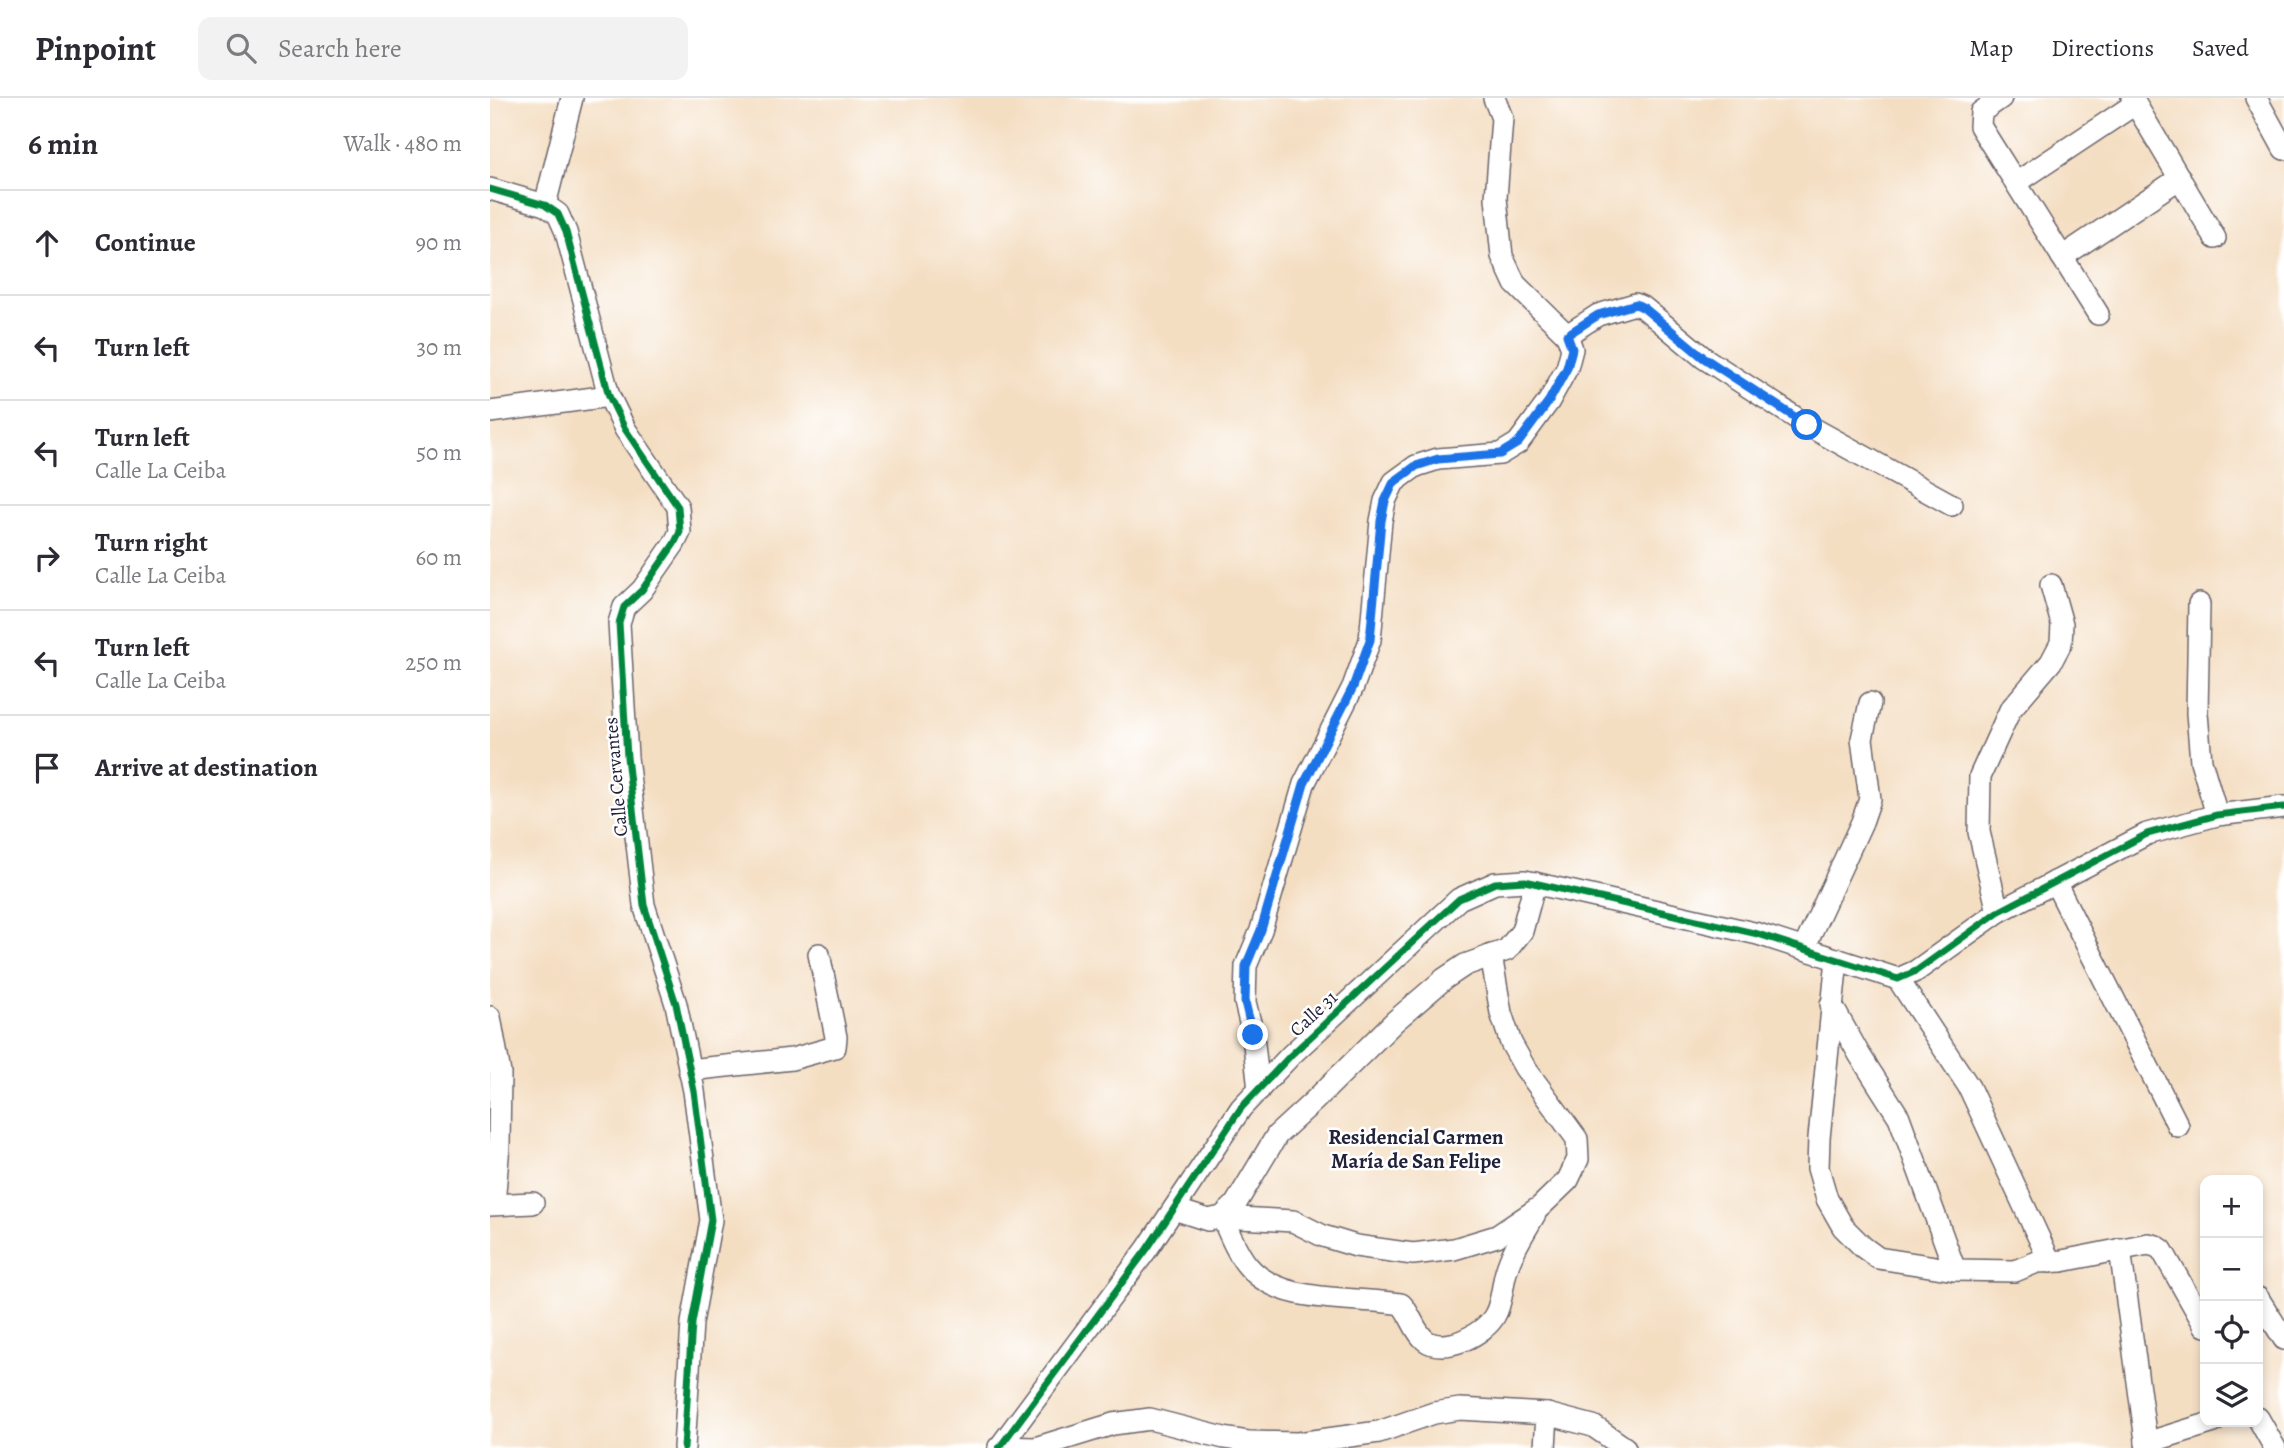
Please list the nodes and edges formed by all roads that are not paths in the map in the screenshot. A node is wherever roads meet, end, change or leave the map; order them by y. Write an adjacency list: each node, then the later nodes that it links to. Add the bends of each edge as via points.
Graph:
1 (572, 98): 10 (street)
2 (1494, 98): 14 (street, via 1502,118 1496,198 1502,256 1515,284)
3 (2001, 98): 8 (street, via 1981,113 1980,126)
4 (2256, 98): 6 (street)
5 (2134, 101): 7 (street); 8 (street)
6 (2284, 149)
7 (2180, 178): 11 (street); 12 (street)
8 (2016, 183): 12 (street)
9 (490, 190): 10 (street)
10 (545, 205): 15 (street, Calle Cervantes, via 558,214 566,232)
11 (2216, 238)
12 (2062, 257): 13 (street)
13 (2098, 314)
14 (1567, 335): 17 (street, via 1598,315 1636,304 1704,358 1807,425); 34 (street, via 1572,349 1567,368 1518,443 1500,454 1438,459 1416,466 1394,482 1385,501 1370,640 1353,687 1304,784 1246,966 1245,1002)
15 (609, 396): 16 (street); 33 (street, Calle Cervantes, via 625,429 678,507 680,532 674,544 642,590 624,607 619,622 627,757 644,905 676,1004)
16 (490, 412)
17 (1952, 505)
18 (2051, 585): 25 (street, via 2062,624 2061,643 2051,662 2010,710 1980,776 1979,832)
19 (2199, 604): 22 (street, via 2200,761)
20 (1870, 703): 26 (street, via 1861,739 1870,799)
21 (2284, 807): 22 (street)
22 (2217, 815): 23 (street, via 2147,834)
23 (2055, 882): 25 (street); 35 (street)
24 (1535, 883): 26 (street, Calle 31, via 1758,933); 28 (street, via 1522,931 1507,950); 34 (street, Calle 31, via 1495,883 1459,899 1290,1055)
25 (1998, 912): 30 (street, via 1927,964)
26 (1804, 948): 29 (street, Calle 31)
27 (819, 954): 33 (street, via 835,1047 792,1059)
28 (1491, 955): 38 (street, via 1511,1044 1577,1139 1578,1159 1568,1180); 40 (street, via 1444,979 1277,1135 1235,1205)
29 (1837, 959): 30 (street, Calle 31); 31 (street)
30 (1898, 979): 42 (street, via 1969,1087)
31 (1831, 1004): 43 (street, via 1899,1117); 43 (street, via 1818,1168 1827,1199 1843,1227 1878,1258)
32 (490, 1017): 37 (street, via 500,1073)
33 (689, 1070): 52 (street, Calle Cervantes, via 710,1220 692,1323)
34 (1259, 1090): 39 (street, Calle 31, via 1241,1108)
35 (2178, 1126)
36 (533, 1202): 37 (street)
37 (492, 1204)
38 (1540, 1207): 40 (street, via 1497,1236 1454,1249 1413,1254 1356,1246 1293,1221); 40 (street, via 1506,1272 1497,1313 1488,1325 1441,1346 1423,1339 1401,1304 1328,1298 1283,1289 1261,1278 1245,1264)
39 (1174, 1209): 40 (street, via 1208,1220); 53 (street, Calle 31)
40 (1222, 1217)
41 (2120, 1249): 42 (street); 45 (street, via 2148,1244 2162,1250); 51 (street)
42 (2050, 1262): 43 (street, via 2015,1271)
43 (1955, 1270)
44 (2260, 1301): 46 (street)
45 (2200, 1317)
46 (2284, 1339)
47 (1547, 1414): 50 (street, via 1460,1409 1379,1432); 54 (street); 55 (street, via 1593,1426)
48 (2200, 1427): 51 (street)
49 (2263, 1427): 56 (street)
50 (1251, 1445): 53 (street, via 1150,1419 1113,1424 1035,1448)
51 (2146, 1445)
52 (684, 1448)
53 (999, 1448)
54 (1545, 1448)
55 (1625, 1448)
56 (2275, 1448)

